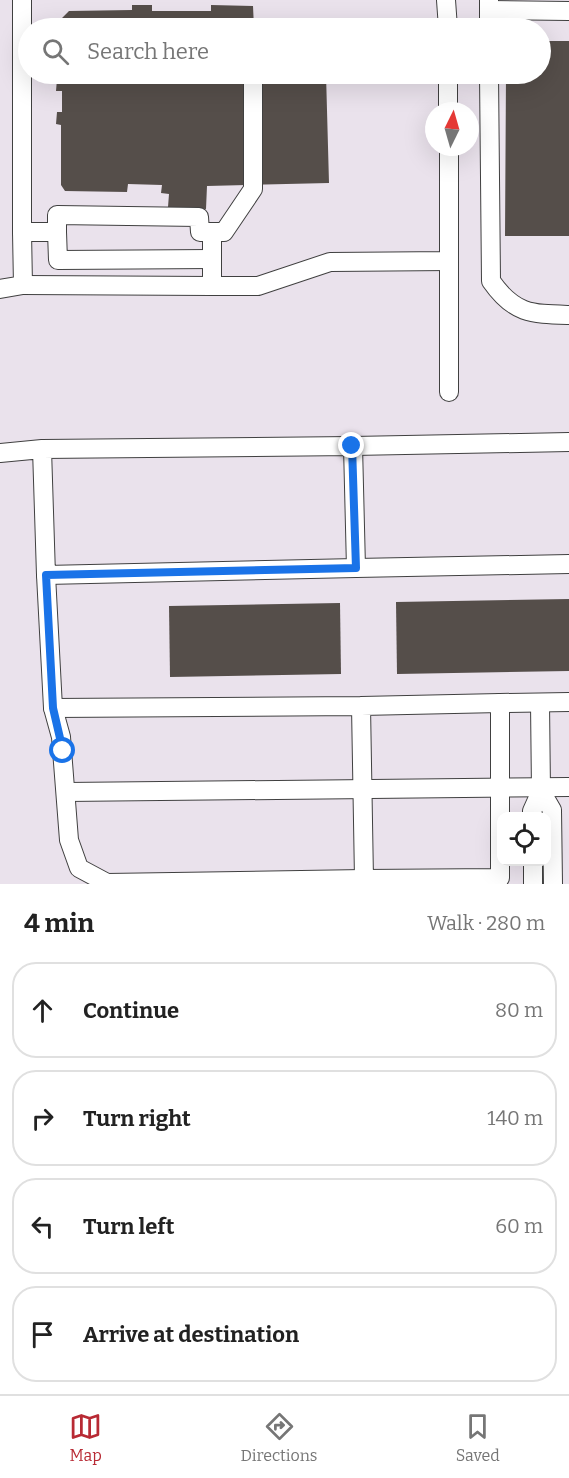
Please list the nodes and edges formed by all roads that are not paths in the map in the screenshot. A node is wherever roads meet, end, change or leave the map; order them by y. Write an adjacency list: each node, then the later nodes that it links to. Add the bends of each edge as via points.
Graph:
1 (22, 0): 5 (lane)
2 (446, 0): 6 (lane)
3 (569, 11): 4 (lane)
4 (489, 13)
5 (22, 18)
6 (447, 18)
7 (22, 84): 13 (lane)
8 (253, 84): 15 (lane, via 253,189 224,232)
9 (448, 84): 11 (lane)
10 (489, 84): 21 (lane, via 491,281 510,304 524,311)
11 (448, 102)
12 (448, 156): 17 (lane)
13 (22, 232): 14 (lane); 18 (lane)
14 (57, 232): 15 (lane, via 57,215 199,217 200,232); 16 (lane, via 58,260)
15 (212, 232): 16 (lane)
16 (212, 259): 19 (lane)
17 (449, 261): 19 (lane, via 330,262 258,286); 22 (lane)
18 (23, 285): 19 (lane); 20 (lane)
19 (212, 286)
20 (0, 288)
21 (569, 315)
22 (449, 392)
23 (569, 442): 24 (lane)
24 (352, 446): 25 (lane); 28 (lane)
25 (42, 449): 26 (lane); 29 (lane)
26 (0, 453)
27 (569, 564): 28 (lane)
28 (356, 568): 29 (lane)
29 (46, 575): 34 (lane)
30 (569, 702): 32 (lane)
31 (500, 703): 32 (lane); 33 (lane); 36 (lane)
32 (540, 703): 38 (lane)
33 (361, 706): 34 (lane); 37 (lane)
34 (53, 708): 39 (lane, via 61,737)
35 (569, 786): 38 (lane)
36 (500, 787): 37 (lane); 38 (lane); 42 (lane, via 500,878)
37 (362, 788): 39 (lane); 42 (lane)
38 (541, 789): 40 (lane); 44 (lane, via 552,810)
39 (66, 792): 42 (lane, via 69,840 79,868 107,883)
40 (532, 812)
41 (533, 866): 43 (lane)
42 (364, 879)
43 (533, 884)
44 (553, 884)

